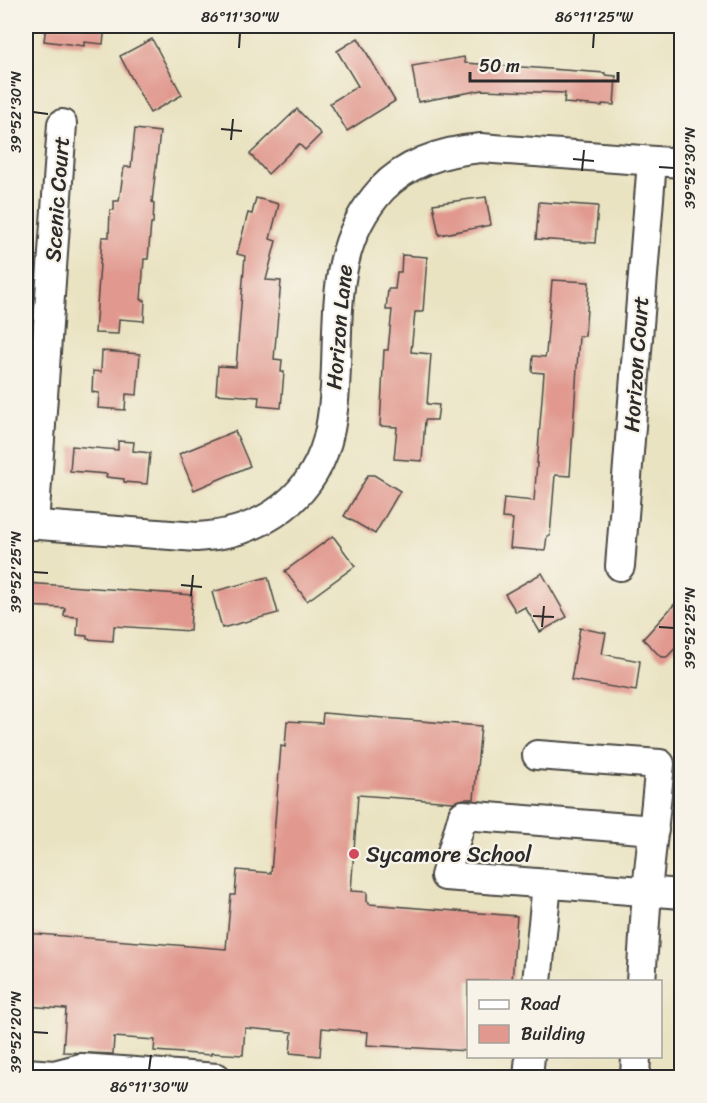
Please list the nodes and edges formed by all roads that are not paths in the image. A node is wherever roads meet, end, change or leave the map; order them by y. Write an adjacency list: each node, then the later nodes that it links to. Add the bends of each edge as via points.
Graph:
1 (62, 124): 4 (street, Scenic Court)
2 (652, 161): 3 (street, Horizon Lane); 4 (street, Horizon Lane, via 481,148 436,156 411,167 388,183 369,204 348,243 342,269 330,429 313,473 290,502 268,519 215,536); 5 (street, Horizon Court)
3 (681, 163)
4 (30, 524)
5 (620, 566)
6 (537, 755): 7 (street, via 660,764)
7 (654, 830): 8 (street, via 463,815 445,876); 9 (street)
8 (547, 884): 9 (street); 11 (street)
9 (647, 891): 10 (street); 12 (street)
10 (681, 894)
11 (537, 980)
12 (641, 980)
13 (530, 1058): 18 (street)
14 (636, 1058): 19 (street)
15 (26, 1073): 16 (street)
16 (53, 1076): 17 (street, via 81,1068)
17 (217, 1077)
18 (528, 1077)
19 (635, 1077)

